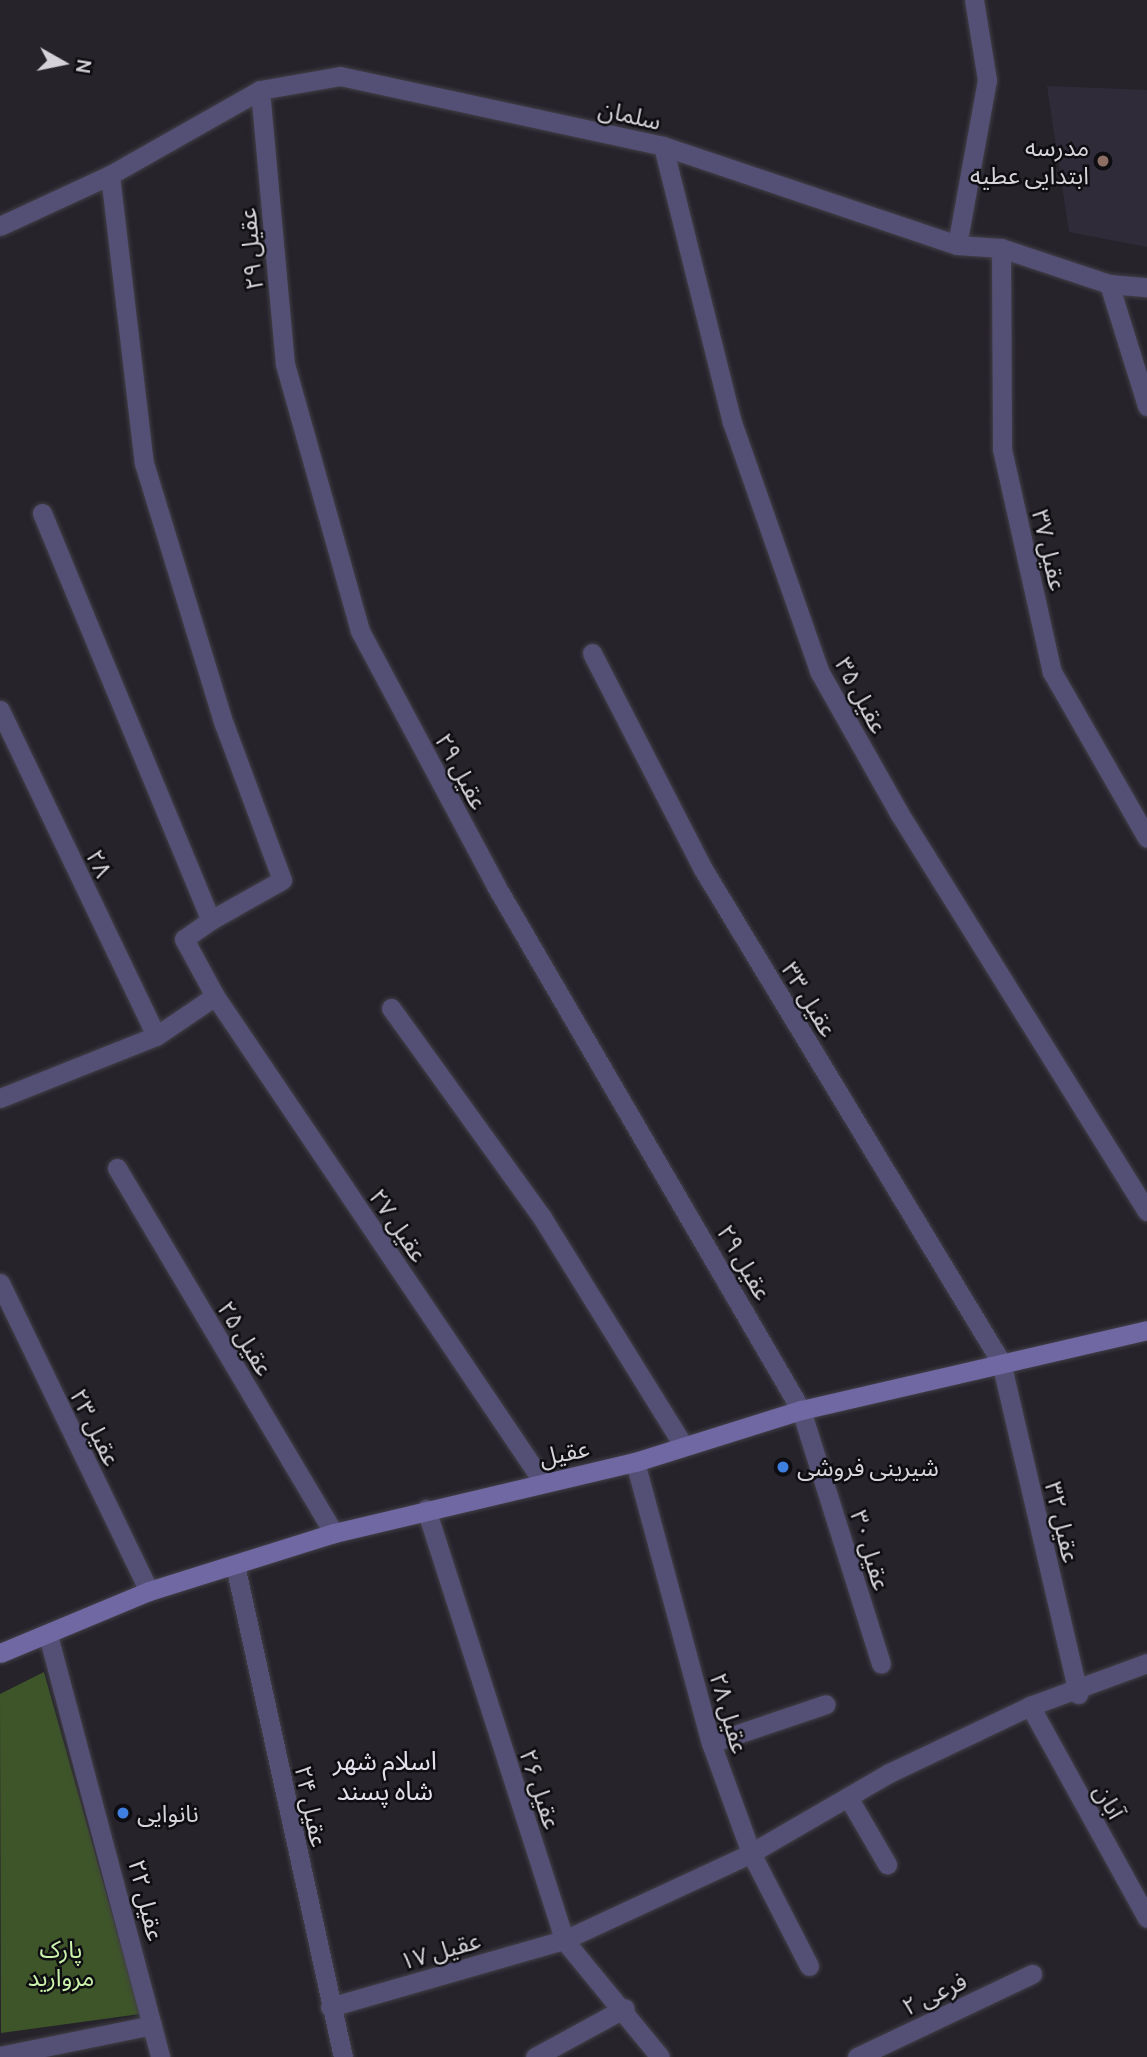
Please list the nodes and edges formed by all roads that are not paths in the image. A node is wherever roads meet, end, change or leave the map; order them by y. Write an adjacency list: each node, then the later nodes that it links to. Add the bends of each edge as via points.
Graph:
1 (974, 0): 6 (street, via 987,80)
2 (260, 90): 3 (street, سلمان, via 340,75); 4 (street, سلمان); 25 (street, عقیل ۲۹, via 285,364 360,631 496,886)
3 (663, 146): 6 (street, سلمان); 21 (street, عقیل ۳۵, via 732,422 819,671 899,813)
4 (110, 175): 5 (street, سلمان); 15 (street, via 144,463 224,724 282,880)
5 (0, 226)
6 (957, 245): 7 (street, سلمان)
7 (1001, 248): 8 (street, سلمان); 14 (street, عقیل ۳۷, via 1002,449 1052,672)
8 (1110, 284): 9 (street, سلمان); 10 (street)
9 (1147, 288)
10 (1147, 406)
11 (42, 513): 15 (street)
12 (592, 653): 24 (street, عقیل ۳۳, via 703,869)
13 (0, 710): 18 (street, ۲۸)
14 (1147, 838)
15 (211, 920): 16 (street, عقیل ۲۷, via 184,939)
16 (215, 996): 18 (street); 28 (street, عقیل ۲۷)
17 (391, 1008): 26 (street, via 543,1219)
18 (156, 1036): 19 (street)
19 (0, 1098)
20 (117, 1168): 30 (street, عقیل ۲۵)
21 (1147, 1211)
22 (0, 1283): 32 (street, عقیل ۲۳)
23 (1147, 1330): 24 (main road, عقیل)
24 (1001, 1362): 25 (main road, عقیل); 37 (street, عقیل ۳۲)
25 (801, 1410): 26 (main road, عقیل); 36 (street, عقیل ۳۰)
26 (682, 1445): 27 (main road, عقیل)
27 (635, 1462): 28 (main road, عقیل); 40 (street, ۲۸ عقیل)
28 (543, 1482): 29 (main road, عقیل)
29 (426, 1509): 30 (main road, عقیل); 45 (street, عقیل ۲۶)
30 (334, 1534): 31 (main road, عقیل)
31 (234, 1565): 32 (main road, عقیل); 48 (street, عقیل ۲۴)
32 (149, 1591): 33 (main road, عقیل)
33 (48, 1635): 34 (main road, عقیل); 50 (street, عقیل ۲۲)
34 (0, 1653)
35 (1147, 1663): 37 (street, عقیل ۱۷)
36 (881, 1664)
37 (1078, 1694): 39 (street, عقیل ۱۷)
38 (826, 1704): 40 (street)
39 (1030, 1706): 41 (street, عقیل ۱۷); 44 (street, آبان)
40 (711, 1743): 42 (street, ۲۸ عقیل)
41 (848, 1797): 42 (street, عقیل ۱۷); 43 (street)
42 (751, 1853): 45 (street, عقیل ۱۷); 46 (street, ۲۸ عقیل)
43 (887, 1864)
44 (1147, 1918)
45 (564, 1940): 48 (street, عقیل ۱۷); 49 (street, عقیل ۲۶)
46 (809, 1966)
47 (1032, 1974): 56 (street, فرعی ۲)
48 (330, 2007): 53 (street, عقیل ۲۴)
49 (625, 2008): 54 (street); 55 (street, عقیل ۲۶)
50 (152, 2025): 51 (street); 52 (street, عقیل ۲۲)
51 (0, 2056)
52 (160, 2057)
53 (343, 2057)
54 (534, 2057)
55 (660, 2057)
56 (857, 2057)

